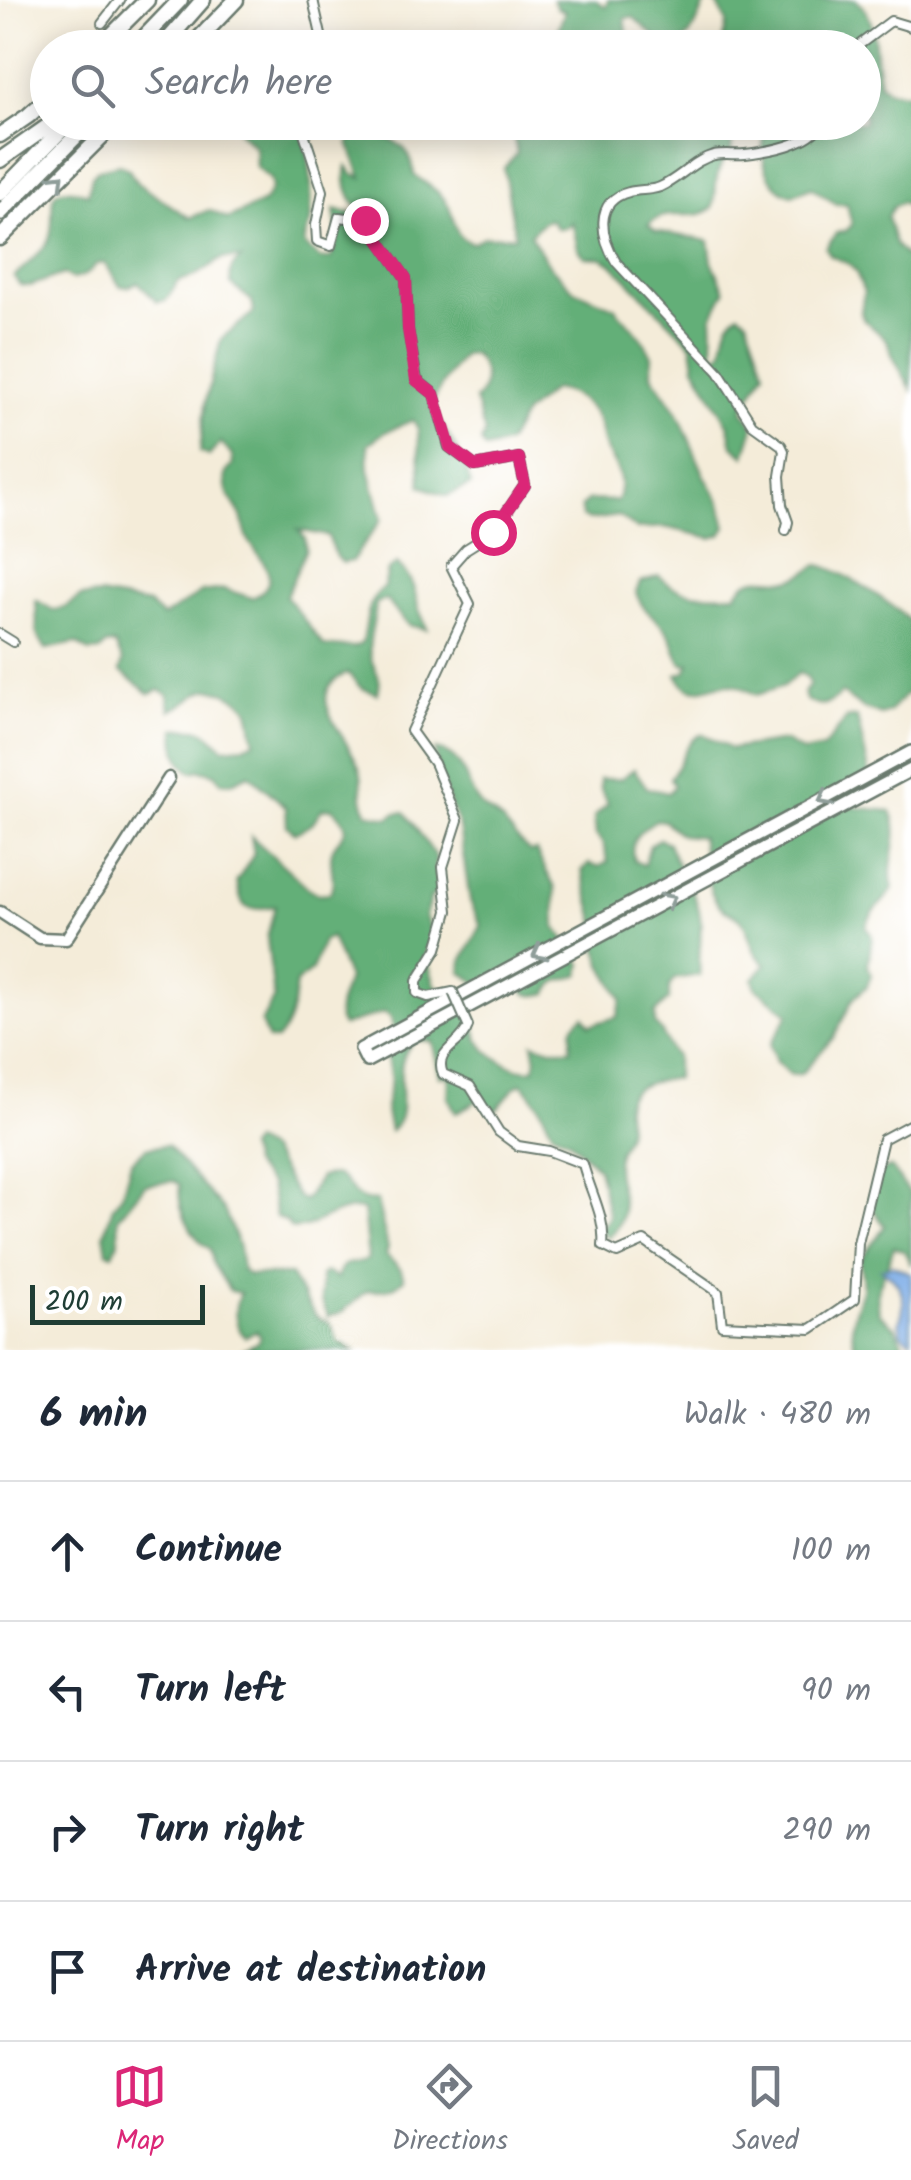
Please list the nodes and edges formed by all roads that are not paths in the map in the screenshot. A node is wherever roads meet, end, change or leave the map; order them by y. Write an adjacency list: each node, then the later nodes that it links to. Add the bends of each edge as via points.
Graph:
1 (120, 0): 8 (street)
2 (148, 0): 10 (highway)
3 (180, 0): 11 (highway)
4 (188, 0): 12 (highway)
5 (203, 0): 13 (highway)
6 (236, 0): 14 (highway)
7 (313, 0): 15 (street)
8 (102, 23)
9 (911, 27): 16 (street, via 898,21)
10 (117, 30)
11 (151, 30)
12 (160, 30)
13 (177, 30)
14 (207, 30)
15 (320, 30)
16 (876, 30)
17 (30, 114): 18 (highway)
18 (0, 138)
19 (30, 139): 25 (highway)
20 (52, 140): 26 (highway)
21 (72, 140): 27 (highway)
22 (98, 140): 28 (highway, one-way to 22)
23 (306, 140): 36 (street, bridge, via 323,191 316,241 331,246 339,216 365,220 406,278 416,380 434,394 450,447 475,466 519,458 525,485 493,532 451,566 470,604 412,731 458,820 443,867 448,911 437,949 417,981 417,993 428,998 453,992 468,1026 442,1056 443,1074 470,1086 499,1132 518,1146 583,1164 605,1224 603,1246 617,1253 644,1240 718,1292 722,1325 811,1329 855,1299 858,1242 883,1139)
24 (804, 140): 29 (street, via 713,156 656,188 623,194 602,220 616,262 719,372 752,424 781,444)
25 (0, 160)
26 (0, 193)
27 (0, 214)
28 (0, 238)
29 (786, 530)
30 (0, 634): 31 (street)
31 (13, 642)
32 (911, 752): 33 (main road, one-way to 33, via 360,1049 367,1061)
33 (911, 770)
34 (169, 778): 35 (street, via 66,939 40,938)
35 (0, 912)
36 (911, 1124)

